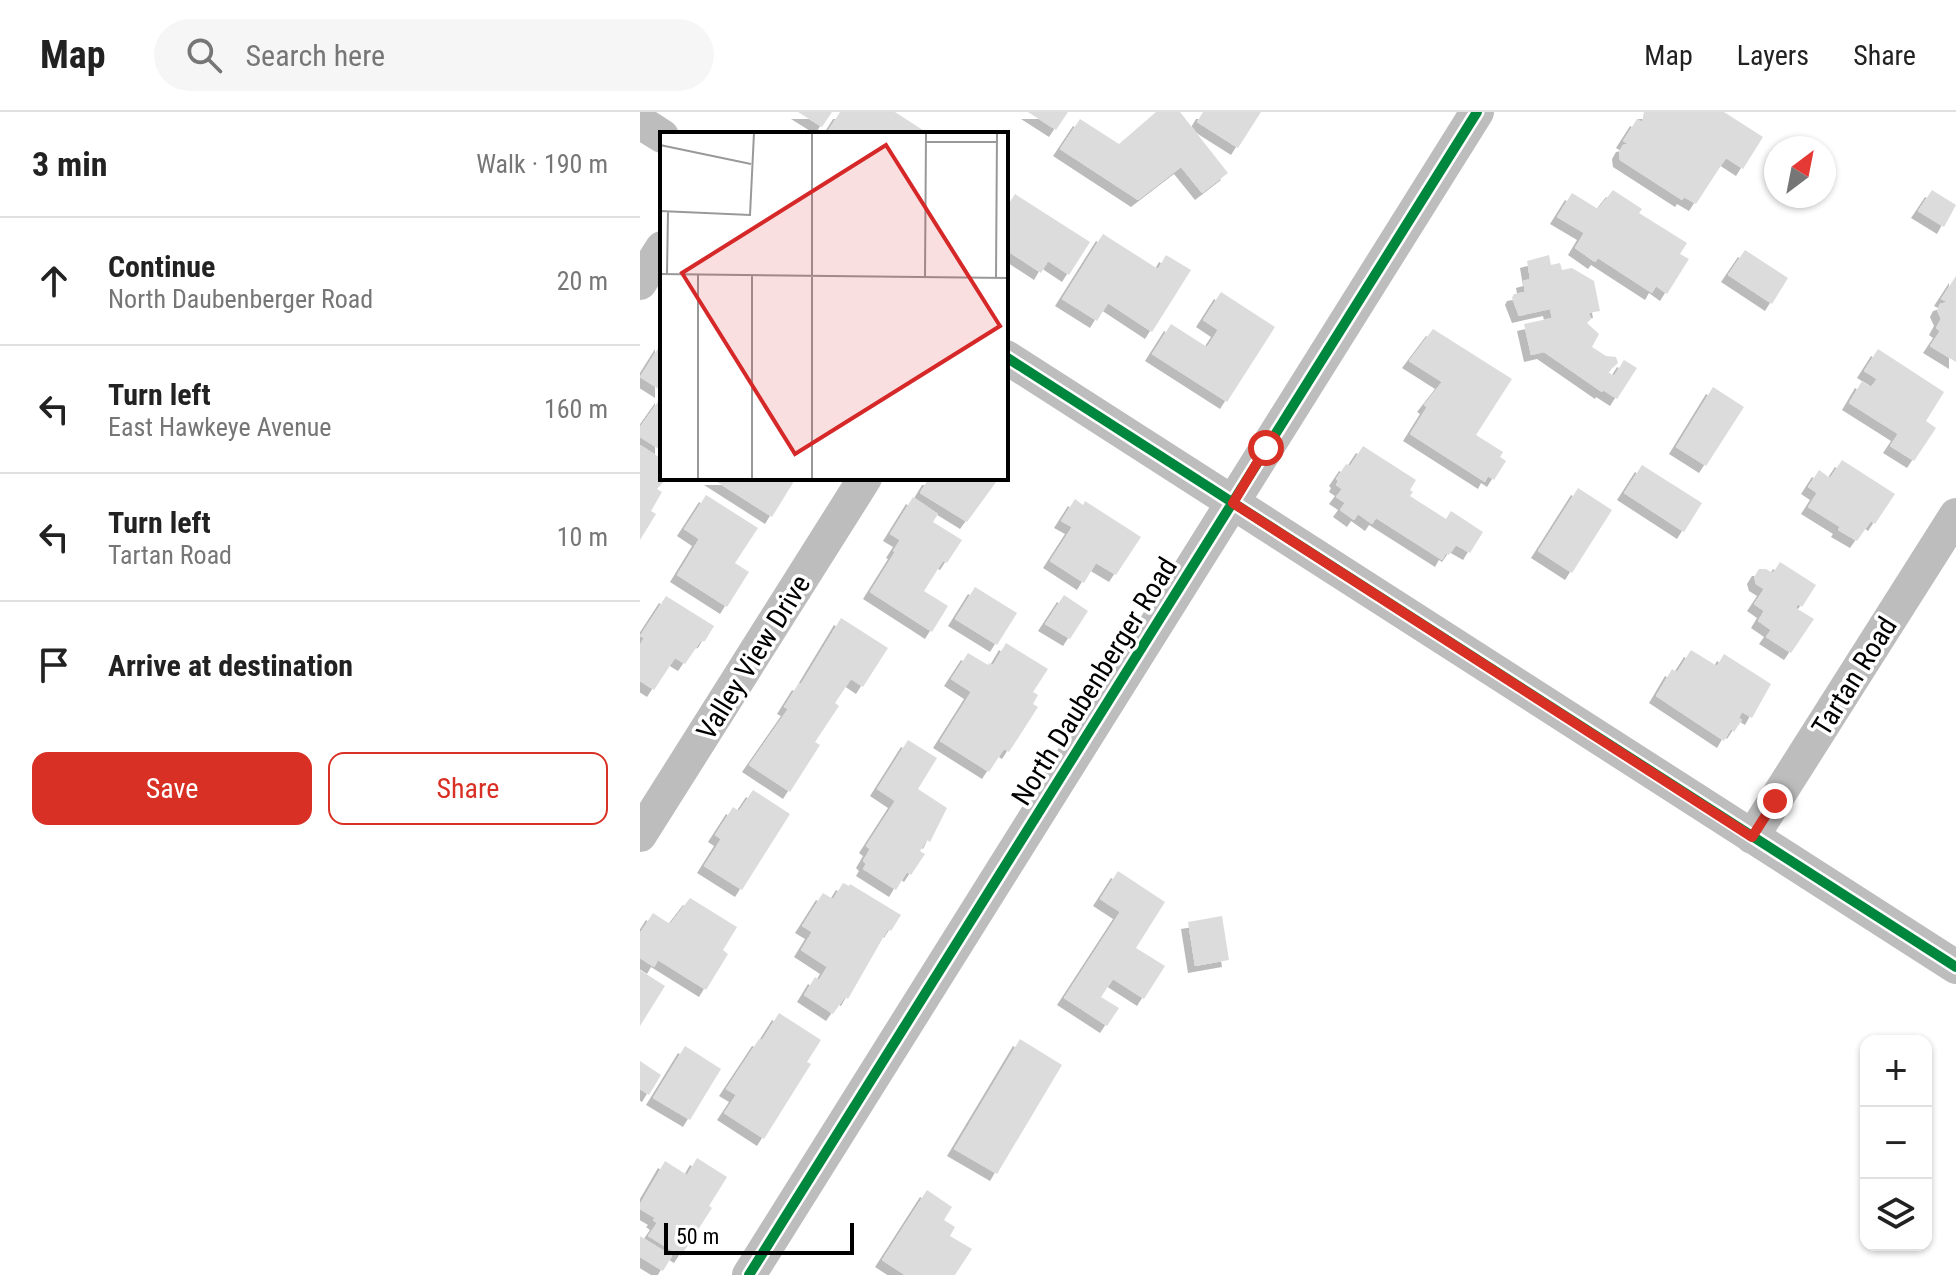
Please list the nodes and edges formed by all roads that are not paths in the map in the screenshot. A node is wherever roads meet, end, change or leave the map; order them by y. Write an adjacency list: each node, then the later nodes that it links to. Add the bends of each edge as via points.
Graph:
1 (1477, 112): 8 (street, North Daubenberger Road)
2 (640, 122): 3 (street)
3 (660, 135)
4 (660, 251): 5 (street)
5 (640, 283)
6 (1008, 358): 8 (street)
7 (864, 480): 10 (street, Valley View Drive)
8 (1233, 503): 11 (street); 13 (street, North Daubenberger Road)
9 (1956, 515): 11 (street, Tartan Road)
10 (640, 835)
11 (1752, 837): 12 (street)
12 (1956, 967)
13 (749, 1275)

